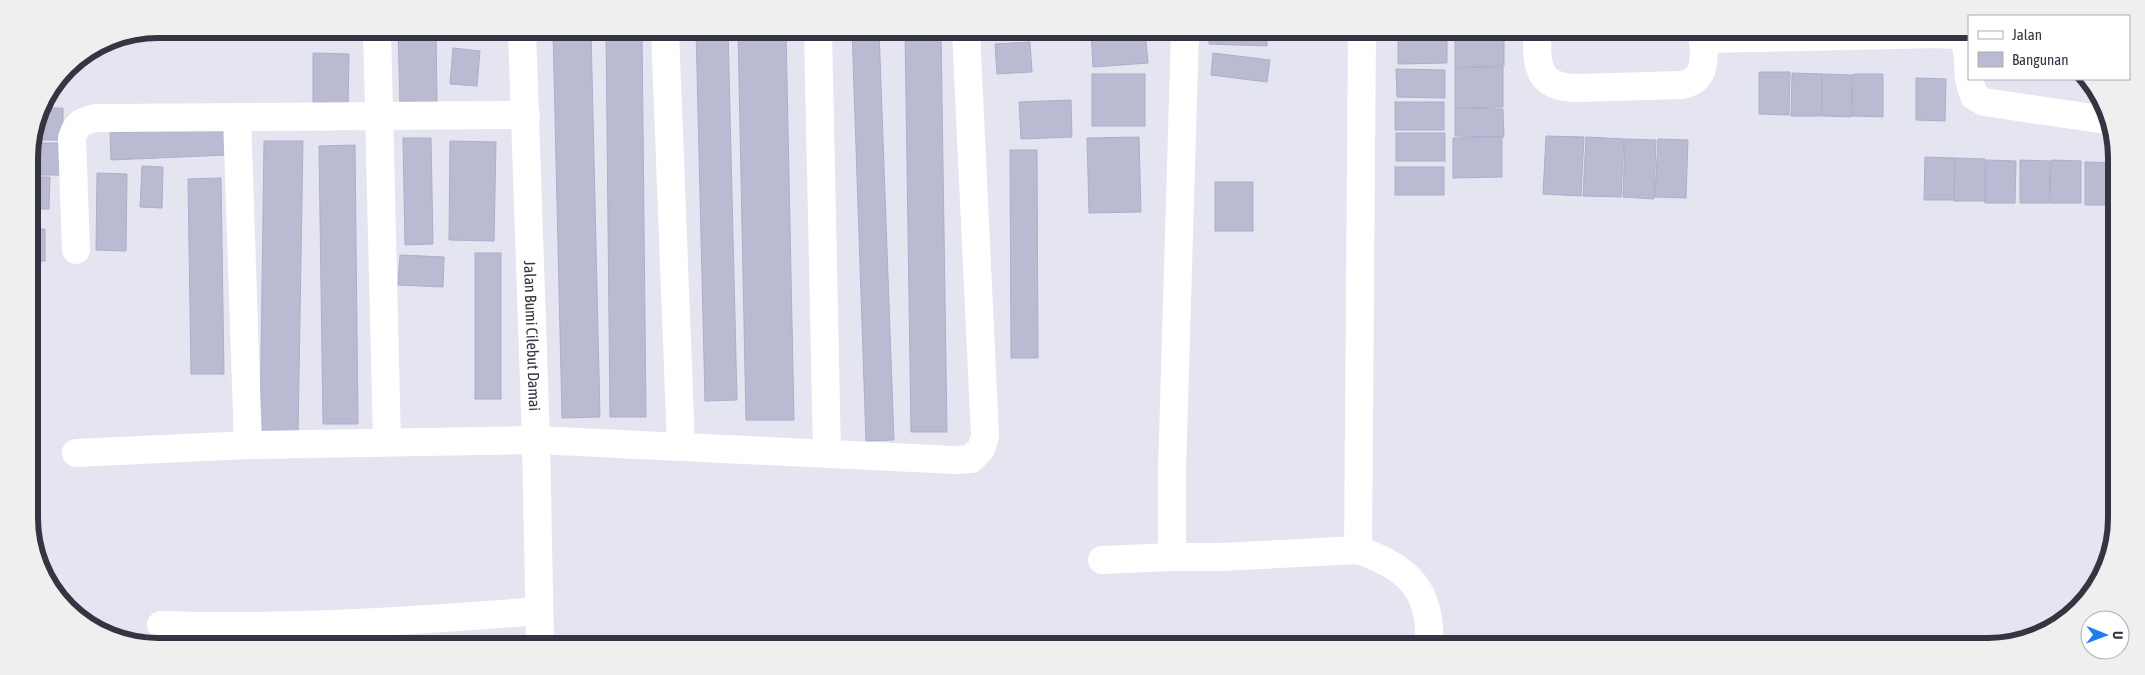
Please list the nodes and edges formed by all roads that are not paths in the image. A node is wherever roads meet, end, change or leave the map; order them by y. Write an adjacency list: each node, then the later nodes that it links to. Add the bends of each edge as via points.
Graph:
1 (377, 38): 14 (street)
2 (522, 38): 13 (street, Jalan Bumi Cilebut Damai)
3 (665, 38): 21 (street)
4 (818, 38): 23 (street)
5 (966, 38): 23 (street, via 985,436 981,449 971,459)
6 (1185, 38): 25 (street)
7 (1362, 38): 24 (street)
8 (1537, 38): 9 (street, via 1537,56 1545,79 1563,88 1692,83 1704,66)
9 (1703, 38)
10 (1959, 38): 11 (street)
11 (1968, 58)
12 (1970, 80): 16 (street, via 1974,96 1984,102)
13 (526, 115): 14 (street); 18 (street, Jalan Bumi Cilebut Damai)
14 (379, 116): 15 (street); 19 (street)
15 (237, 117): 17 (street, via 83,120 75,128 72,138); 20 (street)
16 (2101, 119)
17 (76, 250)
18 (536, 440): 19 (street); 21 (street); 27 (street, Jalan Bumi Cilebut Damai)
19 (387, 442): 20 (street)
20 (248, 444): 22 (street)
21 (681, 446): 23 (street)
22 (76, 453)
23 (827, 454)
24 (1358, 550): 25 (street); 31 (street, via 1398,568 1414,582 1429,615)
25 (1172, 557): 26 (street)
26 (1102, 560)
27 (539, 611): 29 (street); 32 (street, Jalan Bumi Cilebut Damai)
28 (162, 625): 30 (street)
29 (375, 632): 30 (street)
30 (222, 634)
31 (1429, 637)
32 (540, 638)

